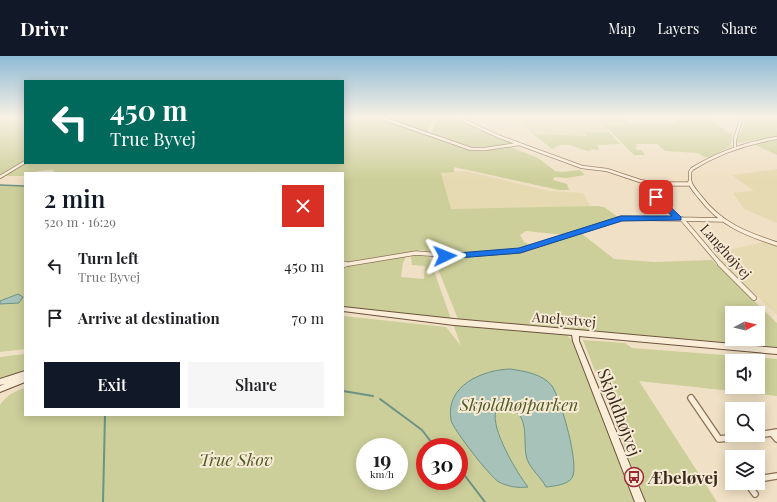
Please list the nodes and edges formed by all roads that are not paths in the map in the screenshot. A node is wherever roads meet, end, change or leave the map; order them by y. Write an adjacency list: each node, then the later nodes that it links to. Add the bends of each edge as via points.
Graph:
1 (439, 138): 5 (street, via 471,149)
2 (504, 138): 5 (street)
3 (736, 138): 6 (street)
4 (777, 138): 6 (street)
5 (520, 144): 10 (street, via 582,167 606,170)
6 (735, 146): 9 (street, via 706,160 690,172)
7 (24, 163): 8 (street)
8 (0, 177)
9 (690, 184): 10 (street); 12 (street, via 710,211)
10 (653, 185): 11 (street, Langhøjvej, via 648,189)
11 (680, 219): 12 (street); 14 (street, via 621,218 520,251 454,256 416,253); 15 (street, Langhøjvej, via 716,261)
12 (722, 220): 13 (street, via 739,230)
13 (777, 244)
14 (344, 265)
15 (754, 298)
16 (345, 310): 17 (street, Anelystvej)
17 (575, 333): 18 (street, Anelystvej); 31 (street, Skjoldhøjvej)
18 (777, 351)
19 (24, 374): 21 (street)
20 (24, 379): 22 (street)
21 (0, 382)
22 (0, 389)
23 (691, 398): 25 (street, via 719,439)
24 (774, 433): 26 (street)
25 (725, 438)
26 (777, 439)
27 (777, 476): 28 (street)
28 (765, 478)
29 (752, 490): 30 (street)
30 (755, 494)
31 (640, 502)

